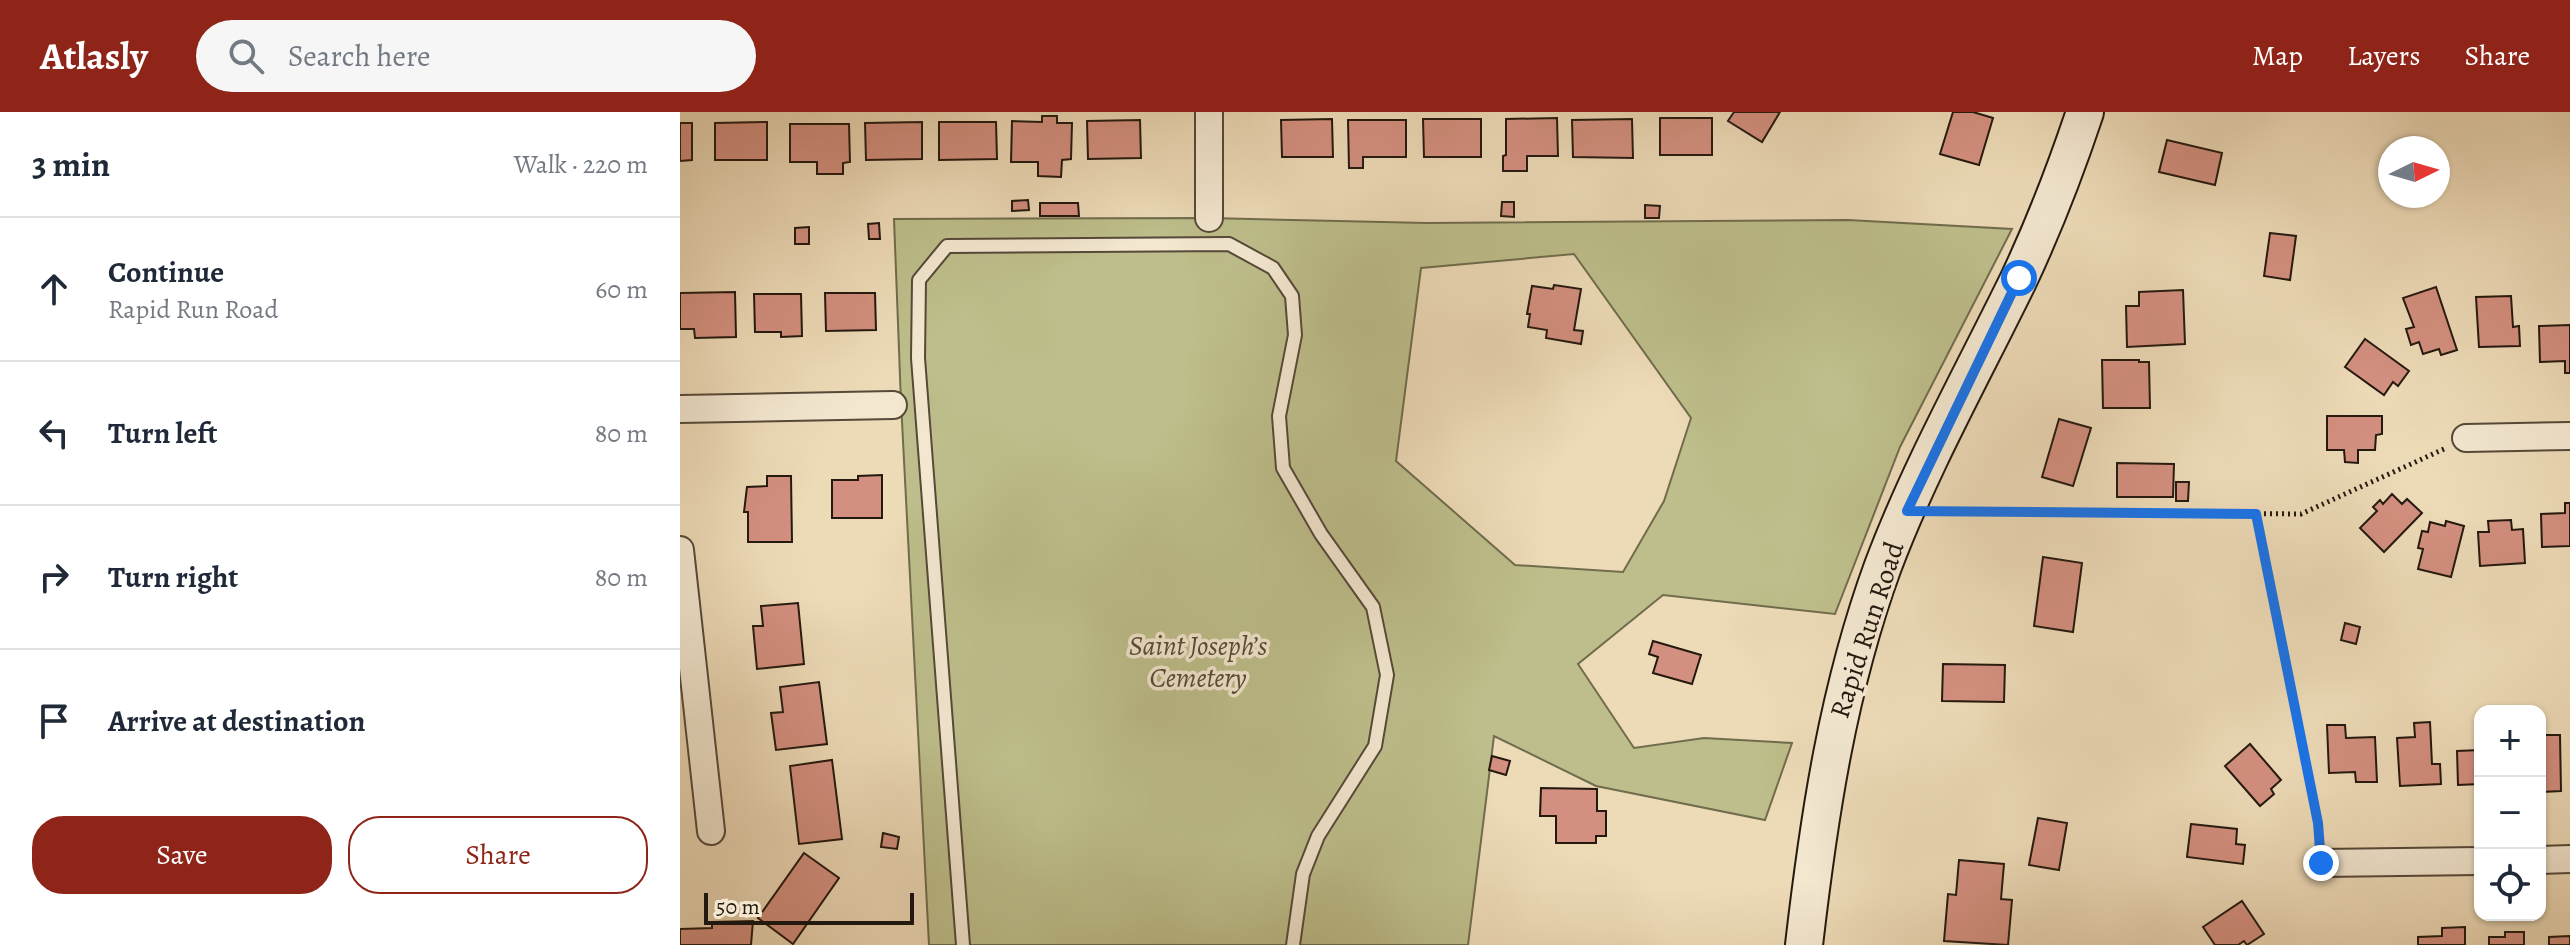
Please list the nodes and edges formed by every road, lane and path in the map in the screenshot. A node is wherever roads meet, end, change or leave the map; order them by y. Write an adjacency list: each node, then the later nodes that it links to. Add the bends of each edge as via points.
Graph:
1 (1209, 112): 3 (street)
2 (2085, 112): 8 (street, Rapid Run Road, via 2019,278)
3 (1209, 218)
4 (893, 405): 5 (street)
5 (680, 409)
6 (2570, 436): 7 (street)
7 (2466, 438): 9 (path, via 2301,514)
8 (1907, 511): 9 (path); 18 (street, Rapid Run Road, via 1848,675 1819,823)
9 (2256, 514): 15 (path, via 2318,823)
10 (680, 550): 11 (street)
11 (711, 831)
12 (2570, 859): 13 (street)
13 (2546, 860)
14 (2474, 861): 15 (street)
15 (2321, 863)
16 (963, 945): 17 (lane, via 918,358 919,280 947,246 1229,244 1273,268 1292,296 1295,335 1279,416 1283,468 1373,607 1387,675 1375,746 1318,836 1303,874)
17 (1293, 945)
18 (1804, 945)

